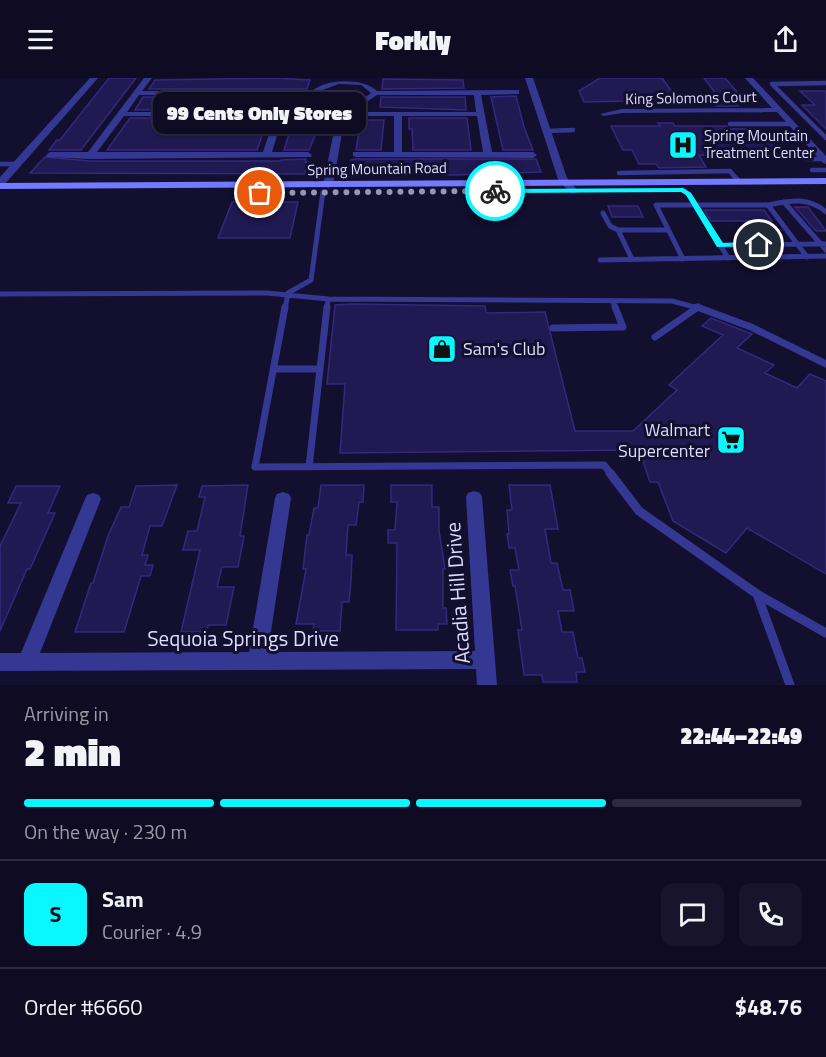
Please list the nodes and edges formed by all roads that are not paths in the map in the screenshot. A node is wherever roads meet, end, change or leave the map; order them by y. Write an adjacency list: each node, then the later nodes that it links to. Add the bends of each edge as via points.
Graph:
1 (94, 78): 35 (street)
2 (148, 78): 9 (street)
3 (530, 78): 22 (street)
4 (749, 78): 13 (street)
5 (348, 80): 10 (street, via 329,84); 11 (street, via 370,86)
6 (826, 84): 23 (lane, via 772,84)
7 (477, 92): 8 (street); 11 (street); 17 (street)
8 (516, 92)
9 (136, 93): 10 (street); 14 (street)
10 (314, 93): 12 (street, via 319,100)
11 (375, 93): 12 (street)
12 (342, 109): 15 (street); 16 (street); 43 (street)
13 (779, 110): 18 (street, King Solomons Court); 20 (street)
14 (121, 114): 15 (street); 30 (street)
15 (280, 114): 27 (street)
16 (399, 114): 17 (street); 25 (street)
17 (481, 114): 26 (street)
18 (604, 114)
19 (730, 124): 20 (lane)
20 (791, 124): 33 (street)
21 (573, 130): 22 (lane)
22 (547, 131): 42 (street)
23 (826, 138)
24 (356, 154): 25 (street)
25 (398, 154): 26 (street)
26 (488, 154): 28 (street)
27 (267, 155): 30 (street); 31 (street)
28 (533, 155)
29 (50, 156): 30 (street)
30 (90, 156)
31 (308, 156)
32 (805, 159): 33 (lane)
33 (825, 160)
34 (0, 164): 35 (lane)
35 (18, 164): 41 (street)
36 (812, 170): 37 (lane)
37 (826, 170)
38 (619, 173): 39 (lane, via 730,171)
39 (738, 181): 40 (main road, Spring Mountain Road); 42 (main road, Spring Mountain Road)
40 (826, 181)
41 (0, 185): 43 (main road, Spring Mountain Road)
42 (568, 187): 43 (main road, Spring Mountain Road); 43 (main road, Spring Mountain Road, via 405,184); 45 (main road, Spring Mountain Road)
43 (326, 189): 46 (main road, Spring Mountain Road); 64 (lane, via 311,280)
44 (826, 189): 45 (main road, Spring Mountain Road)
45 (683, 190): 48 (lane)
46 (0, 194)
47 (784, 202): 49 (lane); 50 (lane, via 802,200 819,204); 55 (lane)
48 (696, 205): 49 (lane); 53 (lane, via 656,206); 56 (lane)
49 (768, 205): 54 (lane)
50 (826, 212)
51 (603, 213): 52 (lane, via 610,226)
52 (618, 230): 53 (lane); 62 (lane)
53 (668, 230): 60 (lane)
54 (798, 244): 55 (lane); 56 (lane); 59 (lane)
55 (823, 244): 57 (lane)
56 (720, 245): 61 (lane)
57 (826, 250)
58 (826, 256): 59 (lane)
59 (807, 257): 61 (lane)
60 (683, 258): 61 (lane); 62 (lane)
61 (728, 258)
62 (632, 259): 63 (lane)
63 (600, 260)
64 (288, 293): 65 (lane); 66 (lane); 72 (lane)
65 (0, 294)
66 (328, 299): 67 (lane); 73 (lane)
67 (614, 302): 68 (lane, via 672,301); 69 (lane, via 623,327)
68 (698, 307): 70 (lane); 71 (lane, via 758,329)
69 (553, 328)
70 (656, 337)
71 (826, 364)
72 (274, 369): 73 (lane); 74 (lane, via 255,467)
73 (319, 369): 74 (lane)
74 (309, 467): 78 (lane, via 604,465 639,511)
75 (474, 497): 80 (street, Acadia Hill Drive)
76 (282, 498): 83 (street)
77 (93, 499): 82 (street)
78 (757, 594): 79 (lane); 85 (lane)
79 (826, 633)
80 (485, 660): 83 (street, Sequoia Springs Drive); 84 (street, Acadia Hill Drive)
81 (0, 662): 82 (street, Sequoia Springs Drive)
82 (27, 662): 83 (street, Sequoia Springs Drive)
83 (257, 662)
84 (487, 685)
85 (790, 685)

